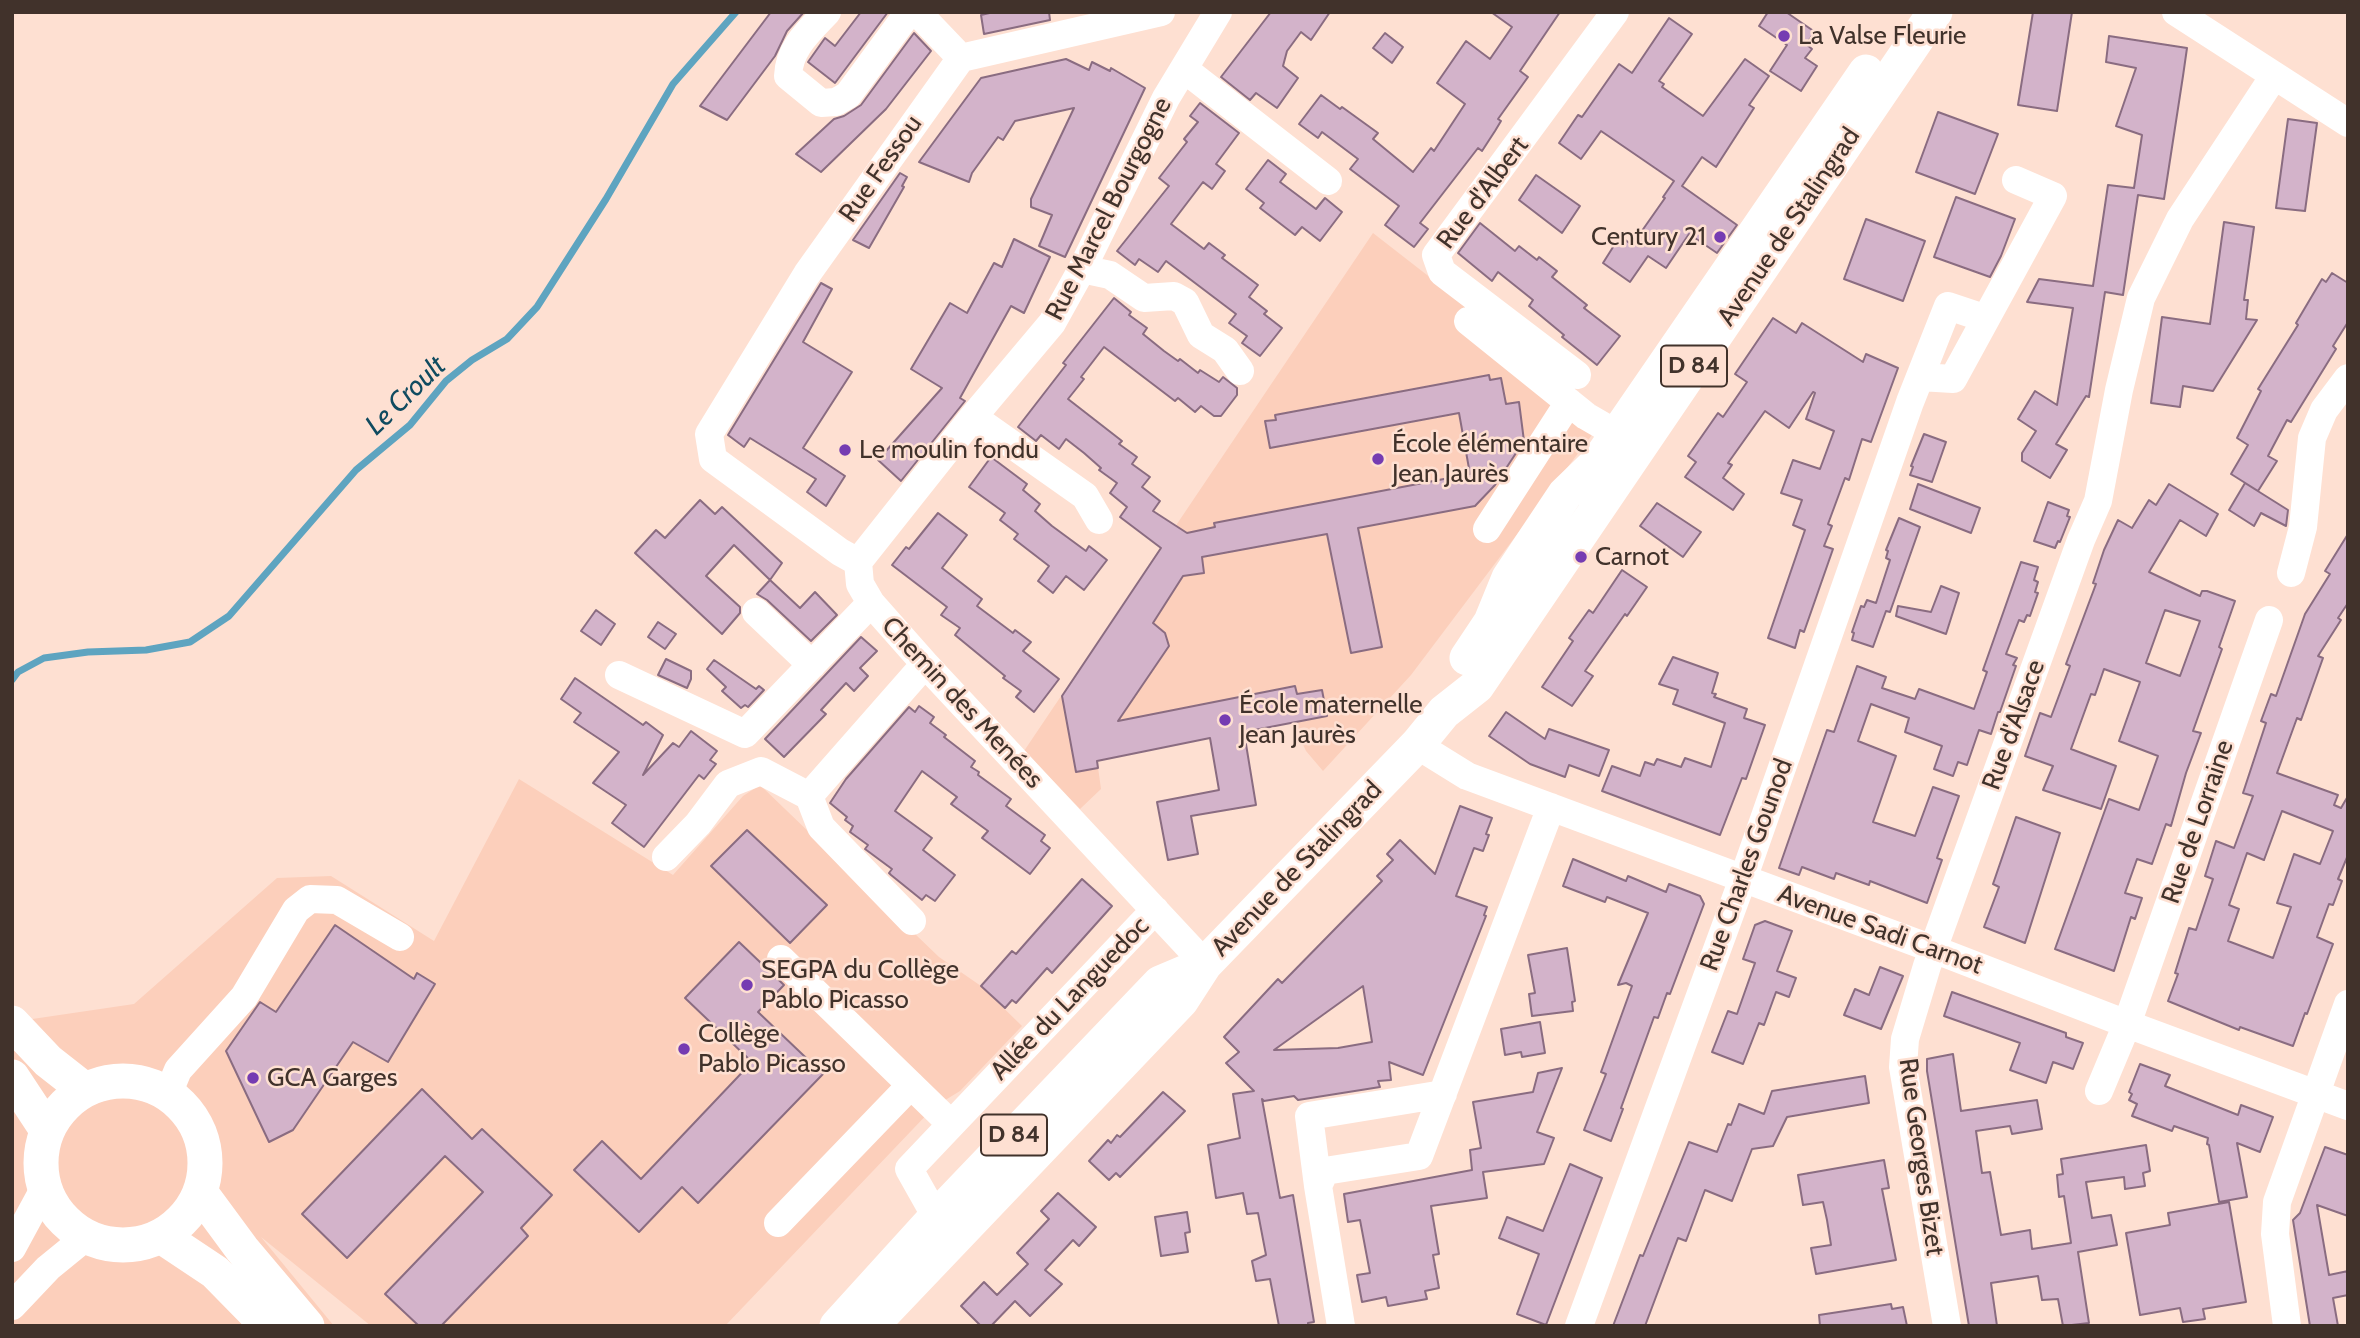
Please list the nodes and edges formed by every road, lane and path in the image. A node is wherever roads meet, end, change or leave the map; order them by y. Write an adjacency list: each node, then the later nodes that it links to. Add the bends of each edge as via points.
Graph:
1 (827, 12): 2 (street, via 799,41 788,69 788,76 821,103 848,95)
2 (909, 12)
3 (917, 12): 11 (street)
4 (1161, 12): 11 (street)
5 (1170, 12): 10 (street)
6 (1615, 12): 21 (street, Rue d'Albert, via 1436,255 1443,272)
7 (1909, 12): 26 (main road, Avenue de Stalingrad / D 84)
8 (1935, 12): 37 (main road, Avenue de Stalingrad / D 84, via 1477,686)
9 (2176, 12): 13 (street)
10 (1212, 21): 12 (street, Rue Marcel Bourgogne)
11 (961, 58): 29 (street, Rue Fessou, via 800,285 709,434 713,460)
12 (1184, 69): 16 (street); 17 (street, Rue Marcel Bourgogne)
13 (2274, 76): 14 (street); 46 (street, Rue d'Alsace, via 2180,219 2141,298 2098,501)
14 (2348, 122)
15 (2016, 180): 18 (street, via 2053,196)
16 (1328, 181)
17 (1082, 269): 20 (street, via 1110,275 1144,298 1174,296 1185,302 1201,335 1224,349); 25 (street, Rue Marcel Bourgogne, via 1052,323)
18 (1984, 318): 23 (street, via 1953,379); 23 (street, Rue Charles Gounod, via 1948,306)
19 (1468, 321): 24 (street)
20 (1240, 371)
21 (1577, 375)
22 (2348, 378): 30 (street, via 2323,410 2312,438 2303,527)
23 (1915, 389): 42 (street, Rue Charles Gounod)
24 (1569, 402): 26 (street); 28 (street)
25 (973, 417): 27 (street, via 1084,496); 29 (street, Rue Marcel Bourgogne)
26 (1617, 434): 37 (main road, Avenue de Stalingrad / D 84, via 1565,494 1509,578 1491,622 1453,678)
27 (1099, 520)
28 (1487, 529)
29 (858, 562): 31 (street, Chemin des Menées, via 860,584)
30 (2291, 573)
31 (871, 603): 34 (street, Chemin des Menées); 35 (street)
32 (756, 612): 35 (street)
33 (2269, 620): 51 (street, Rue de Lorraine)
34 (925, 664): 39 (street); 43 (street, Chemin des Menées)
35 (812, 665): 36 (street, via 745,734)
36 (619, 675)
37 (1444, 712): 38 (main road, Avenue de Stalingrad / D 84)
38 (1418, 745): 40 (street, Avenue Sadi Carnot, via 1459,773); 48 (main road, Avenue de Stalingrad / D 84)
39 (809, 796): 41 (street, via 761,771 728,784); 44 (street, via 821,827)
40 (1551, 807): 42 (street, Avenue Sadi Carnot); 57 (street)
41 (666, 857)
42 (1743, 880): 46 (street, Avenue Sadi Carnot); 76 (street, Rue Charles Gounod)
43 (1155, 910): 48 (street, Chemin des Menées); 60 (street, Allée du Languedoc)
44 (912, 921)
45 (400, 937): 56 (street, via 337,900 310,899 296,910 244,997 178,1070)
46 (1933, 949): 51 (street, Avenue Sadi Carnot); 77 (street, Rue Georges Bizet, via 1905,1039 1903,1067)
47 (781, 958): 53 (street)
48 (1205, 964): 65 (main road, Avenue de Stalingrad / D 84, via 1160,983); 74 (main road, Avenue de Stalingrad / D 84, via 1181,1001)
49 (2348, 1004): 58 (street)
50 (12, 1023): 54 (main road, via 48,1061)
51 (2127, 1024): 55 (street, Rue de Lorraine); 58 (street, Avenue Sadi Carnot)
52 (12, 1077): 61 (main road)
53 (911, 1084): 60 (street); 66 (street)
54 (85, 1090): 56 (main road, via 121,1080); 61 (main road, via 62,1107)
55 (2099, 1091)
56 (168, 1094): 64 (main road, via 188,1113 201,1137 205,1164)
57 (1443, 1094): 62 (street, via 1419,1156 1325,1171); 62 (street, via 1309,1116)
58 (2315, 1094): 59 (street, Avenue Sadi Carnot); 78 (street, via 2277,1202 2275,1234)
59 (2348, 1106)
60 (951, 1124): 65 (street, Allée du Languedoc, via 909,1168)
61 (47, 1130): 63 (main road, via 40,1159)
62 (1318, 1186): 75 (street)
63 (44, 1189): 68 (main road, via 54,1209); 69 (street)
64 (200, 1192): 67 (main road, via 185,1217); 72 (main road)
65 (936, 1217): 73 (main road, Avenue de Stalingrad / D 84)
66 (778, 1223)
67 (161, 1236): 68 (main road, via 124,1245); 71 (main road, via 215,1272)
68 (86, 1237): 70 (street)
69 (12, 1248)
70 (12, 1306)
71 (268, 1326)
72 (307, 1326)
73 (837, 1326)
74 (871, 1326)
75 (1341, 1326)
76 (1579, 1326)
77 (1947, 1326)
78 (2287, 1326)

